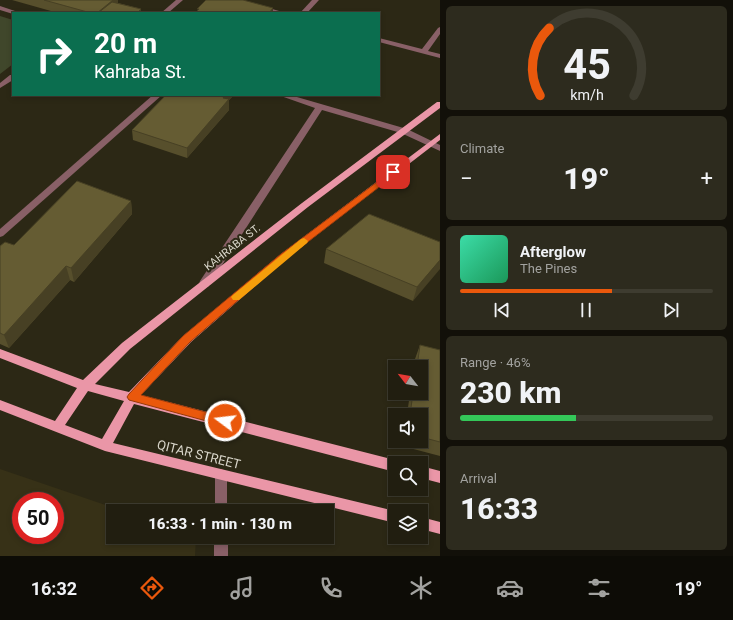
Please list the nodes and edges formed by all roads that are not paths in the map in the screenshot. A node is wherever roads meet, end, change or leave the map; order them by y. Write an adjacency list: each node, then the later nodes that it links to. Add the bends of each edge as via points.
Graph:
1 (180, 0): 6 (street)
2 (234, 0): 7 (street)
3 (316, 0): 8 (street)
4 (0, 8): 5 (street)
5 (13, 12)
6 (165, 12)
7 (279, 12)
8 (304, 12)
9 (440, 29): 11 (street)
10 (380, 40): 11 (street)
11 (424, 52): 12 (street)
12 (440, 56)
13 (12, 78): 14 (street)
14 (0, 86)
15 (157, 96): 23 (street)
16 (285, 96): 18 (street)
17 (440, 104): 19 (main road, KAHRABA ST.)
18 (320, 108): 19 (street); 24 (street)
19 (404, 131): 21 (street); 24 (main road, KAHRABA ST.)
20 (440, 136): 21 (main road)
21 (430, 144): 22 (street); 27 (main road, via 284,256 187,339)
22 (440, 148)
23 (0, 234)
24 (204, 284): 26 (main road, KAHRABA ST., via 126,346)
25 (0, 354): 26 (main road)
26 (85, 386): 27 (main road); 29 (main road, KAHRABA ST.)
27 (132, 397): 30 (main road); 31 (main road)
28 (0, 405): 29 (main road, QITAR STREET)
29 (57, 428): 30 (main road, QITAR STREET)
30 (105, 446): 33 (main road, QITAR STREET)
31 (388, 464)
32 (428, 474): 34 (main road)
33 (221, 475): 35 (street); 36 (main road, QITAR STREET)
34 (440, 477)
35 (221, 504)
36 (388, 515)
37 (428, 525): 38 (main road)
38 (440, 528)
39 (221, 544): 40 (street)
40 (221, 556)

